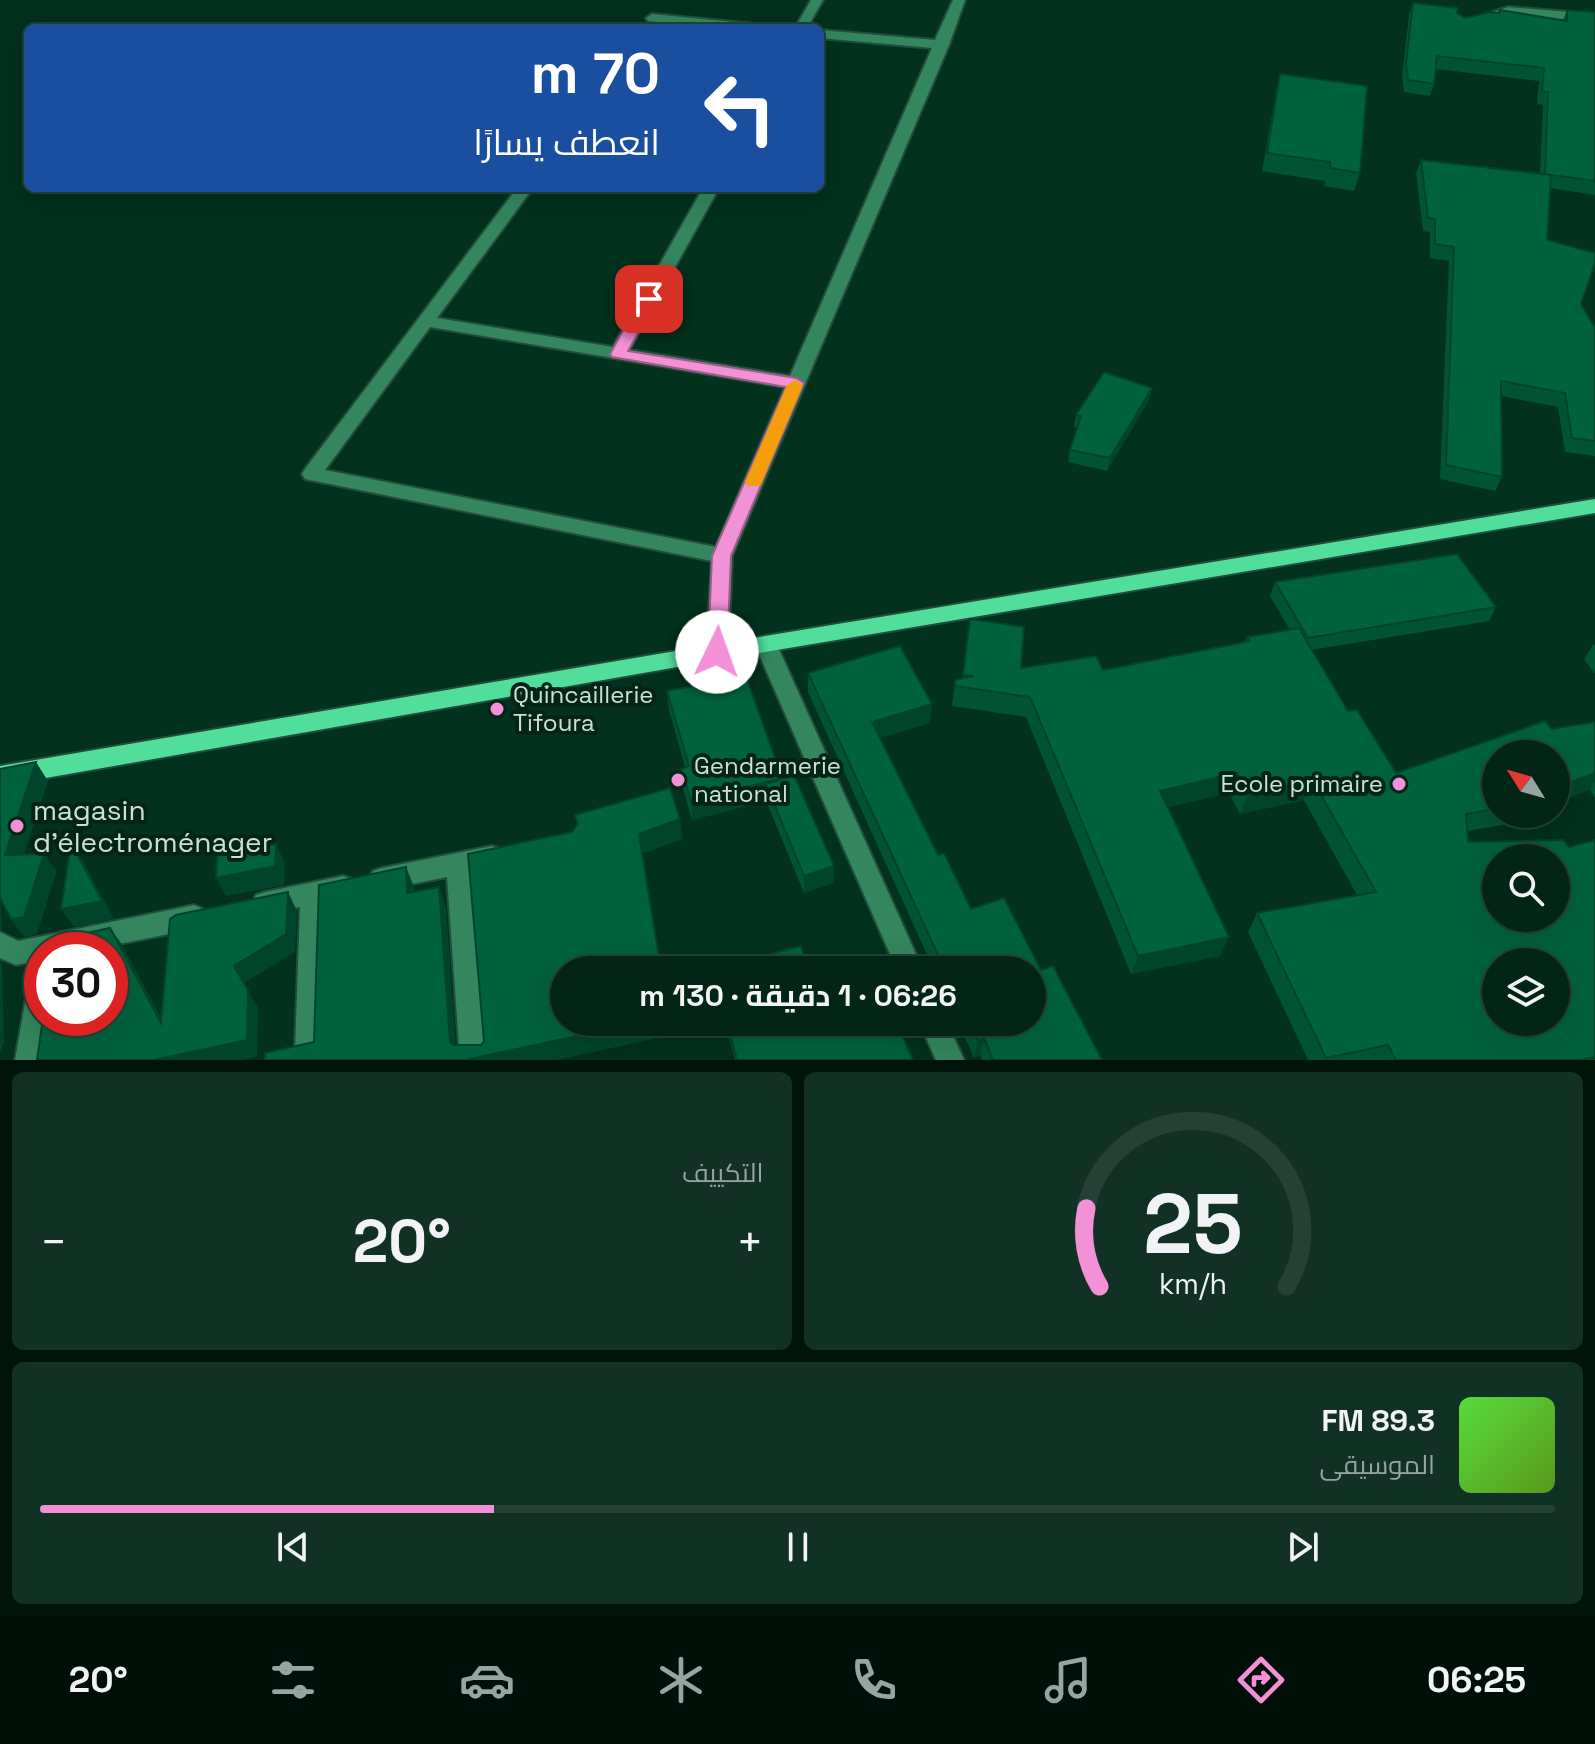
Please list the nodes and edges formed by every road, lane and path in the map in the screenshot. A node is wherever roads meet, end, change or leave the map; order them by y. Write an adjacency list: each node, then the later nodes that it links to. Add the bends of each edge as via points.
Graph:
1 (664, 0): 6 (street)
2 (817, 0): 8 (street)
3 (959, 0): 10 (street)
4 (1595, 18): 5 (street, via 1508,11)
5 (1472, 20)
6 (648, 23): 7 (street)
7 (669, 24)
8 (803, 24)
9 (824, 34): 10 (street)
10 (942, 45): 15 (street)
11 (522, 192): 13 (street)
12 (709, 192): 14 (street)
13 (426, 321): 14 (street); 17 (street, via 312,474)
14 (618, 354): 15 (street)
15 (796, 383): 17 (street)
16 (1595, 506): 18 (main road)
17 (722, 556): 19 (street)
18 (766, 645): 19 (main road); 27 (street)
19 (717, 652): 20 (main road)
20 (0, 776)
21 (520, 852): 22 (street)
22 (458, 864): 23 (street); 32 (street)
23 (313, 893): 24 (street); 31 (street)
24 (123, 932)
25 (0, 944): 26 (street)
26 (24, 952)
27 (904, 956)
28 (33, 1036): 30 (street)
29 (939, 1036): 33 (street)
30 (29, 1060)
31 (304, 1060)
32 (474, 1060)
33 (950, 1060)

